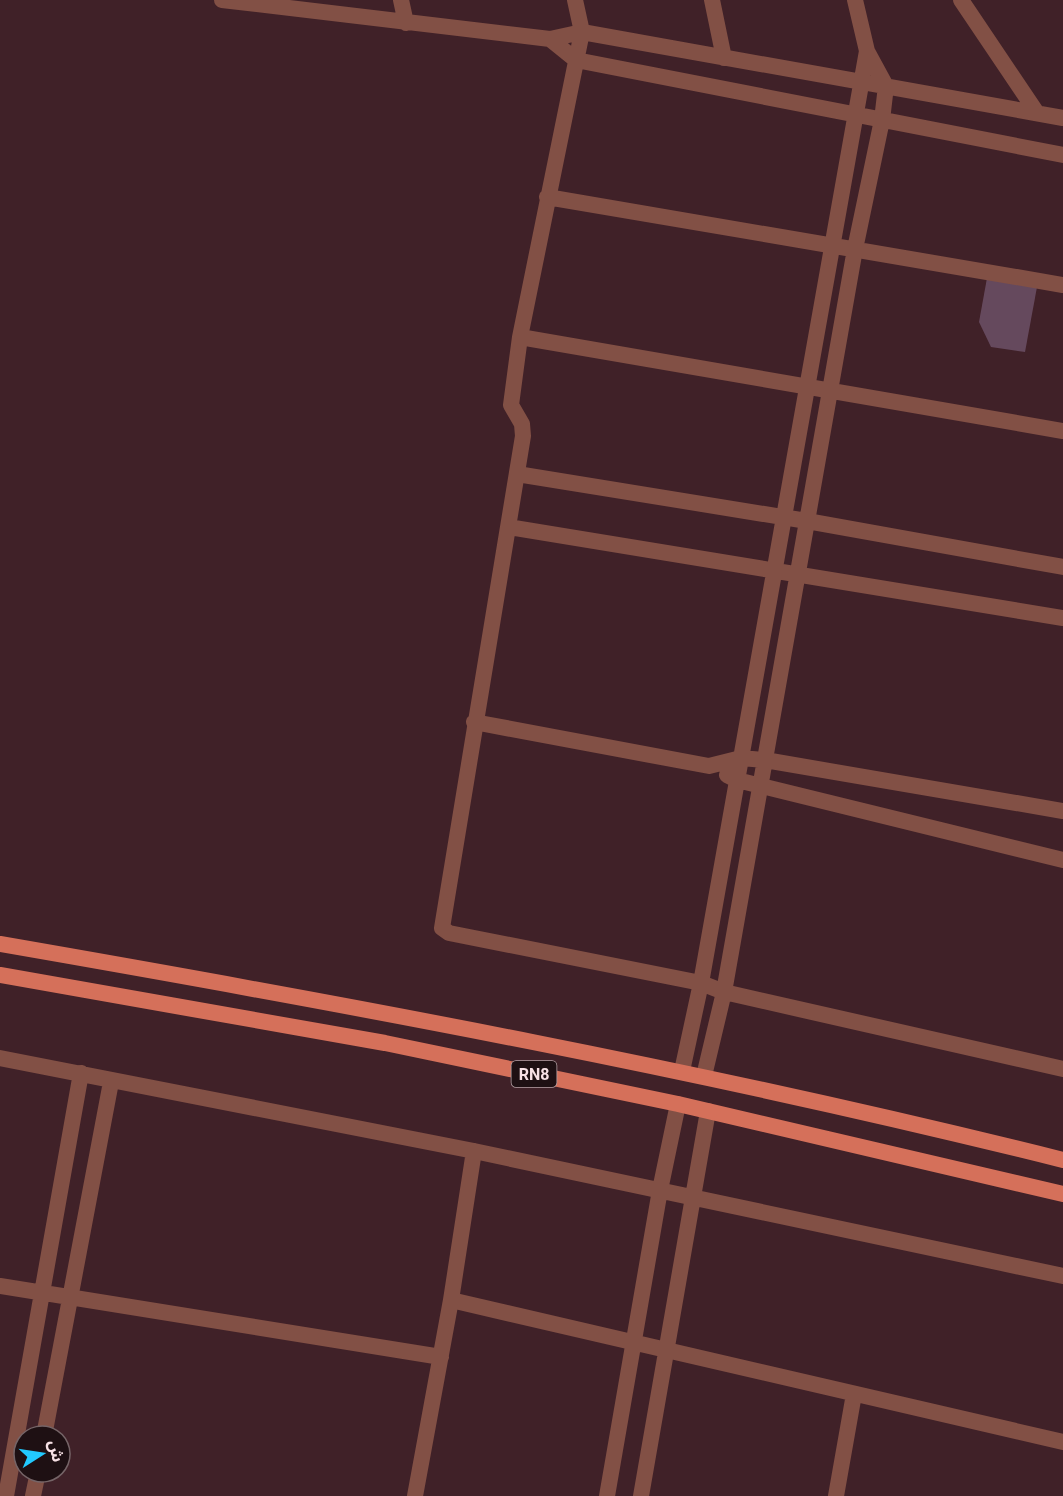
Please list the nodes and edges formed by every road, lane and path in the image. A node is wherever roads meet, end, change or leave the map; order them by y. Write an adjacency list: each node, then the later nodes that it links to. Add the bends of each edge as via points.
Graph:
1 (222, 0): 7 (street)
2 (401, 0): 7 (street)
3 (575, 0): 8 (street)
4 (712, 0): 11 (street)
5 (855, 0): 10 (street)
6 (961, 0): 15 (street)
7 (406, 23): 9 (street)
8 (582, 32): 9 (street); 11 (street); 12 (street)
9 (550, 39): 12 (street)
10 (867, 51): 13 (street); 14 (street)
11 (724, 58): 13 (street)
12 (576, 60): 16 (street); 20 (street)
13 (861, 82): 14 (street); 16 (street)
14 (886, 86): 15 (street); 18 (street)
15 (1037, 113): 17 (street)
16 (856, 114): 18 (street); 21 (street)
17 (1062, 115)
18 (882, 120): 19 (street); 22 (street)
19 (1063, 155)
20 (547, 197): 21 (street); 24 (street)
21 (832, 245): 22 (street); 25 (street)
22 (855, 249): 23 (street); 26 (street)
23 (1063, 285)
24 (520, 337): 25 (street); 28 (street, via 512,402 523,428)
25 (807, 386): 26 (street); 29 (street)
26 (830, 390): 27 (street); 30 (street)
27 (1063, 431)
28 (517, 474): 29 (street); 31 (street)
29 (784, 518): 30 (street); 33 (street)
30 (807, 521): 32 (street); 34 (street)
31 (508, 527): 33 (street); 36 (street)
32 (1063, 567)
33 (774, 569): 34 (street); 37 (street)
34 (798, 573): 35 (street); 38 (street)
35 (1063, 618)
36 (474, 722): 39 (street); 46 (street, via 442,928 449,933)
37 (741, 758): 38 (street); 39 (street); 40 (street)
38 (765, 760): 41 (street); 42 (street)
39 (709, 766): 40 (street)
40 (737, 780): 41 (street); 46 (street)
41 (761, 785): 43 (street); 47 (street)
42 (1063, 811)
43 (1063, 860)
44 (0, 944): 50 (main road, RN8, via 336,1003)
45 (0, 975): 54 (main road, RN8, via 385,1043)
46 (701, 983): 47 (street); 50 (street)
47 (724, 992): 49 (street); 52 (street)
48 (0, 1058): 51 (street)
49 (1063, 1070)
50 (682, 1071): 52 (main road, RN8)
51 (81, 1073): 53 (street); 63 (street)
52 (704, 1076): 57 (main road, RN8)
53 (111, 1082): 56 (street); 64 (street)
54 (678, 1104): 55 (main road, RN8); 58 (street)
55 (708, 1111): 59 (main road, RN8); 60 (street)
56 (474, 1150): 58 (street); 65 (street)
57 (1063, 1160)
58 (660, 1190): 60 (street); 66 (street)
59 (1063, 1194)
60 (692, 1197): 61 (street); 67 (street)
61 (1063, 1276)
62 (0, 1286): 63 (street)
63 (41, 1293): 64 (street); 72 (street)
64 (69, 1298): 68 (street); 70 (street)
65 (451, 1300): 66 (street); 68 (street)
66 (635, 1343): 67 (street); 74 (street)
67 (666, 1350): 69 (street); 75 (street)
68 (441, 1358): 73 (street)
69 (854, 1394): 71 (street); 76 (street)
70 (46, 1424)
71 (1063, 1442)
72 (7, 1495)
73 (415, 1496)
74 (607, 1496)
75 (641, 1496)
76 (836, 1496)

